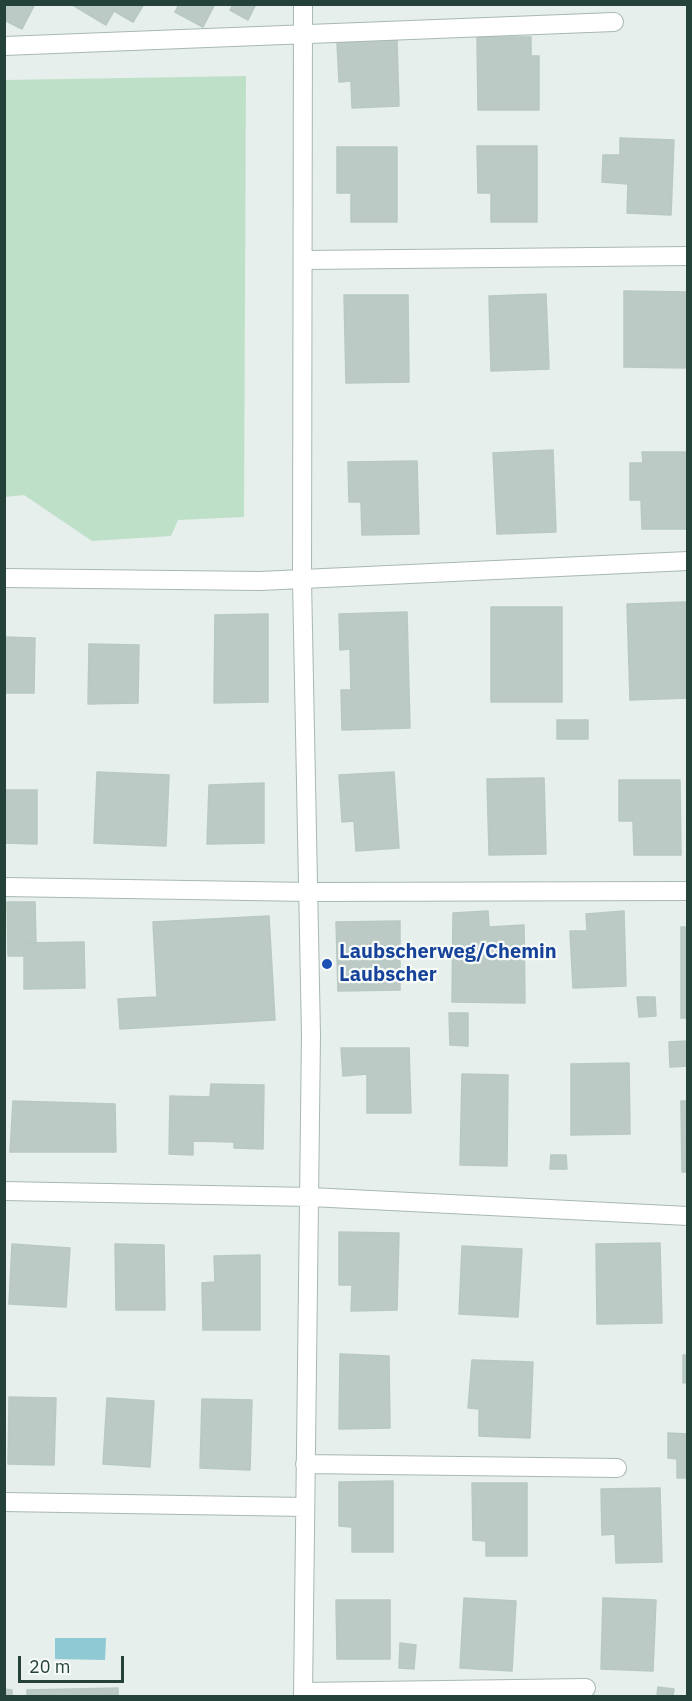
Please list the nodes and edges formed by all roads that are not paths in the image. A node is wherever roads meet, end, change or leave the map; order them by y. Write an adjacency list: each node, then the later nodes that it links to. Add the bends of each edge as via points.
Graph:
1 (303, 4): 3 (street)
2 (614, 22): 3 (street)
3 (304, 33): 4 (street); 6 (street)
4 (4, 46)
5 (687, 256): 6 (street)
6 (305, 260): 9 (street)
7 (687, 561): 9 (street)
8 (4, 578): 9 (street)
9 (302, 580): 12 (street)
10 (4, 887): 12 (street)
11 (687, 891): 12 (street)
12 (310, 892): 14 (street)
13 (4, 1191): 14 (street)
14 (311, 1197): 15 (street); 16 (street)
15 (687, 1216)
16 (305, 1464): 17 (street); 19 (street)
17 (617, 1468)
18 (4, 1502): 19 (street)
19 (305, 1507): 21 (street)
20 (586, 1688): 22 (street)
21 (303, 1694): 22 (street)
22 (449, 1694)

